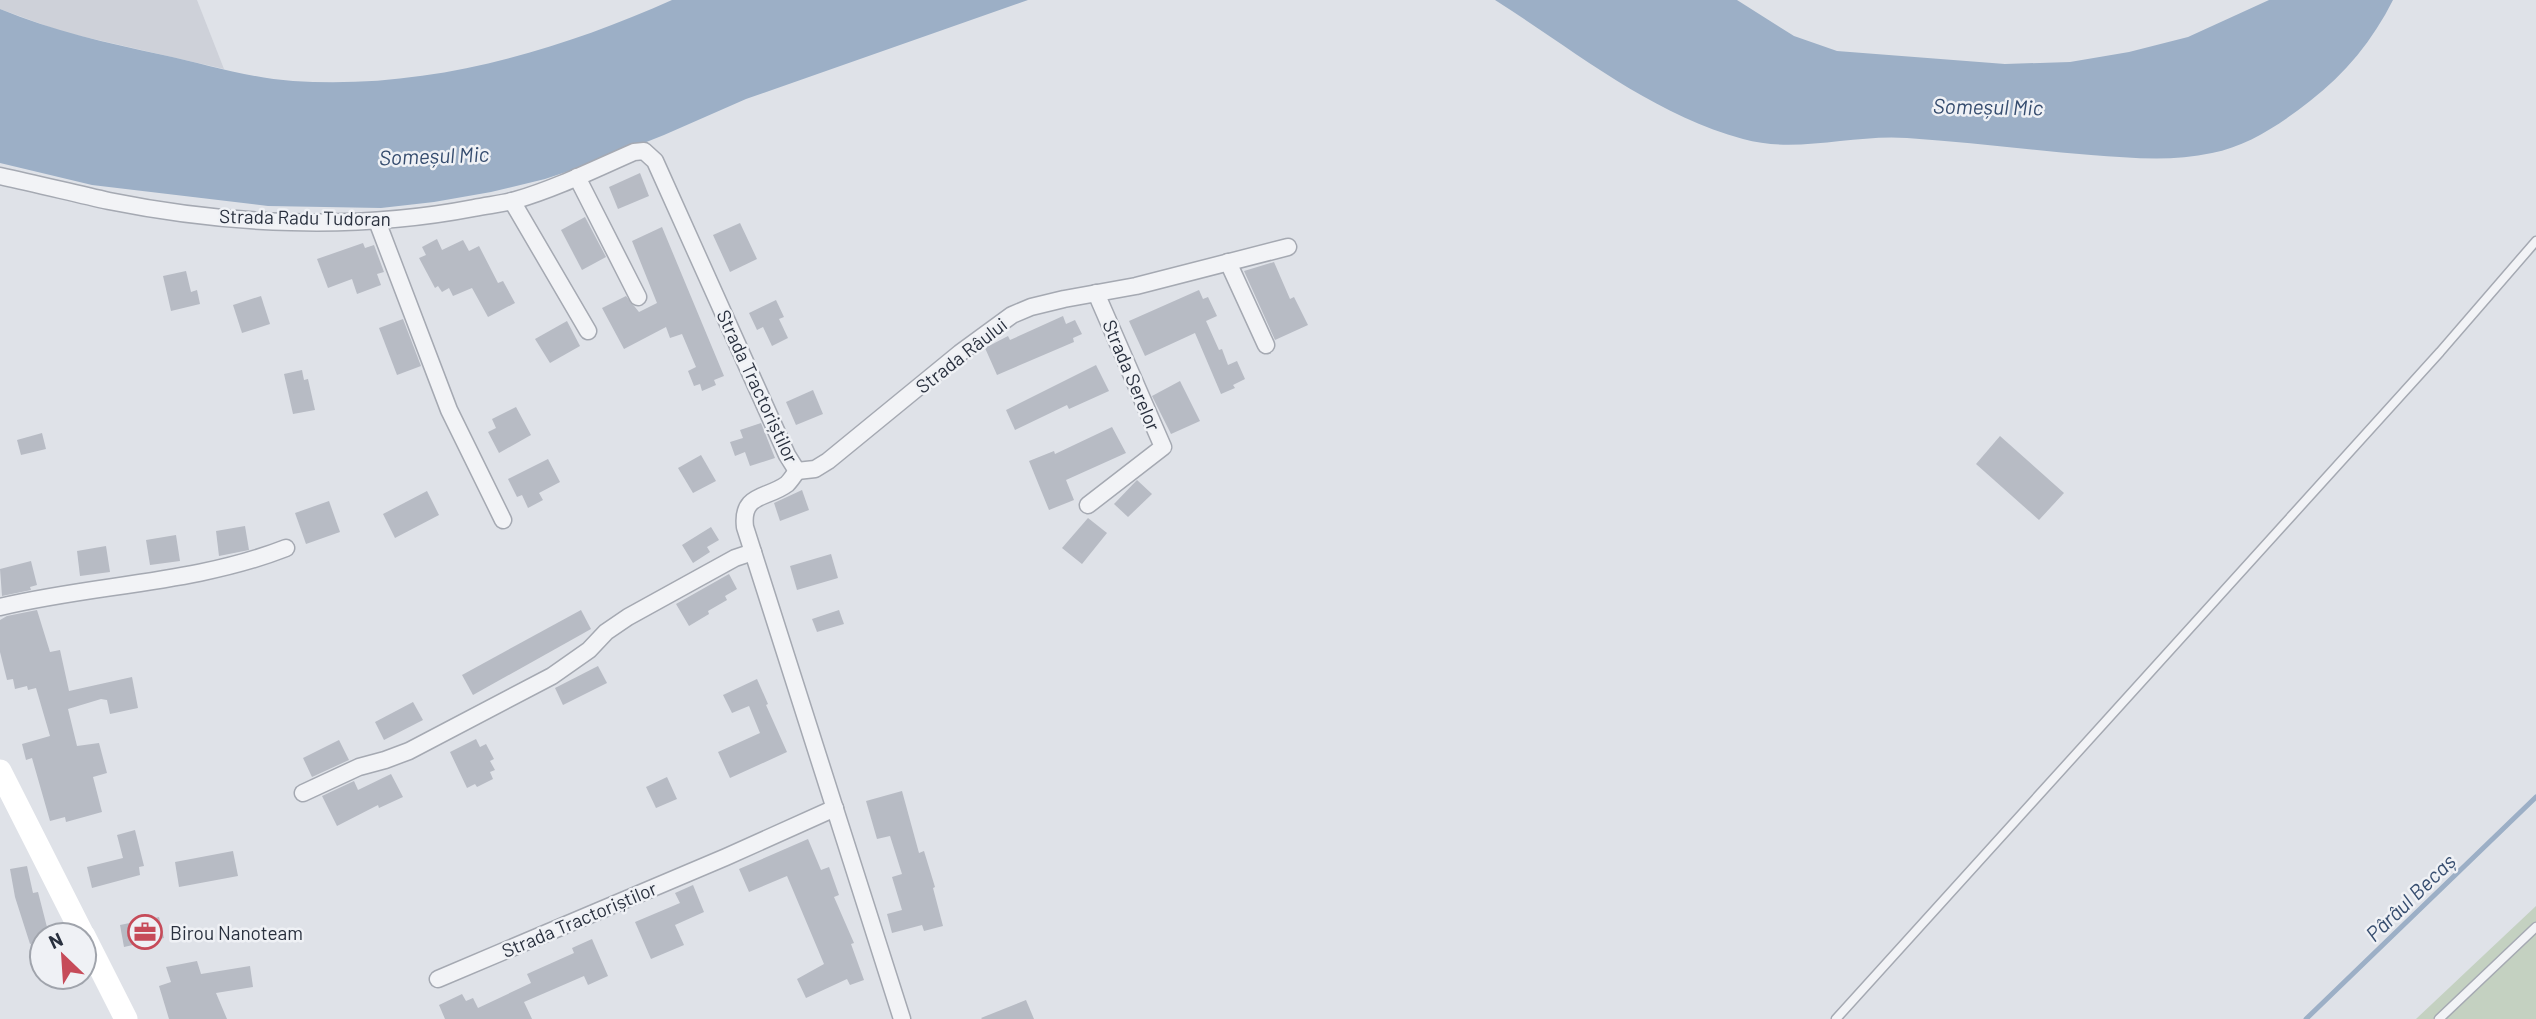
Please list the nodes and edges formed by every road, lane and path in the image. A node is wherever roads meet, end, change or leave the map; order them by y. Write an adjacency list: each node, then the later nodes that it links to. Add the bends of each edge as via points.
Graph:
1 (644, 151): 3 (street, Strada Radu Tudoran); 13 (street, Strada Tractoriștilor, via 654,161)
2 (0, 176): 5 (street, Strada Radu Tudoran, via 110,201 218,216)
3 (577, 177): 4 (street, Strada Radu Tudoran); 10 (street)
4 (512, 201): 5 (street, Strada Radu Tudoran); 11 (street)
5 (377, 221): 15 (street, via 449,410)
6 (2536, 241): 28 (lane)
7 (1288, 247): 8 (street, Strada Râului)
8 (1228, 262): 9 (street, Strada Râului); 12 (street)
9 (1096, 293): 13 (street, Strada Râului, via 1012,315 828,461 815,469); 14 (street, Strada Serelor, via 1163,447)
10 (638, 297)
11 (588, 331)
12 (1266, 345)
13 (797, 471): 17 (street, Strada Tractoriștilor, via 785,485 750,504 744,514)
14 (1088, 505)
15 (503, 520)
16 (286, 548): 18 (street, via 175,578)
17 (753, 552): 20 (street, via 628,617 552,676 409,751 359,767); 21 (street, Strada Tractoriștilor)
18 (0, 607)
19 (0, 771): 22 (main road)
20 (303, 793)
21 (835, 808): 25 (street, Strada Tractoriștilor); 27 (street, Strada Tractoriștilor)
22 (76, 921)
23 (2536, 927): 29 (lane)
24 (98, 964): 26 (main road)
25 (438, 979)
26 (126, 1019)
27 (902, 1019)
28 (1836, 1019)
29 (2439, 1019)

